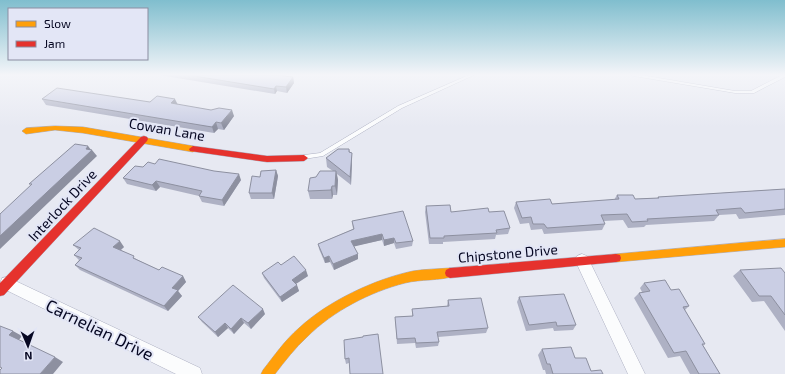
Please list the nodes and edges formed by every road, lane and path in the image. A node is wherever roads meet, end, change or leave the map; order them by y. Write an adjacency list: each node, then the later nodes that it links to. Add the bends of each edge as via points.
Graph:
1 (433, 92): 4 (lane, via 400,107 321,155)
2 (26, 131): 3 (street, Cowan Lane, via 56,128)
3 (144, 139): 4 (street, Cowan Lane, via 235,156 267,159); 7 (street, Interlock Drive)
4 (304, 158)
5 (785, 243): 6 (street, Chipstone Drive)
6 (582, 260): 9 (street, Chipstone Drive, via 413,276 373,289 332,308 309,327); 10 (street)
7 (4, 287): 8 (street, Carnelian Drive)
8 (194, 374)
9 (267, 374)
10 (636, 374)

